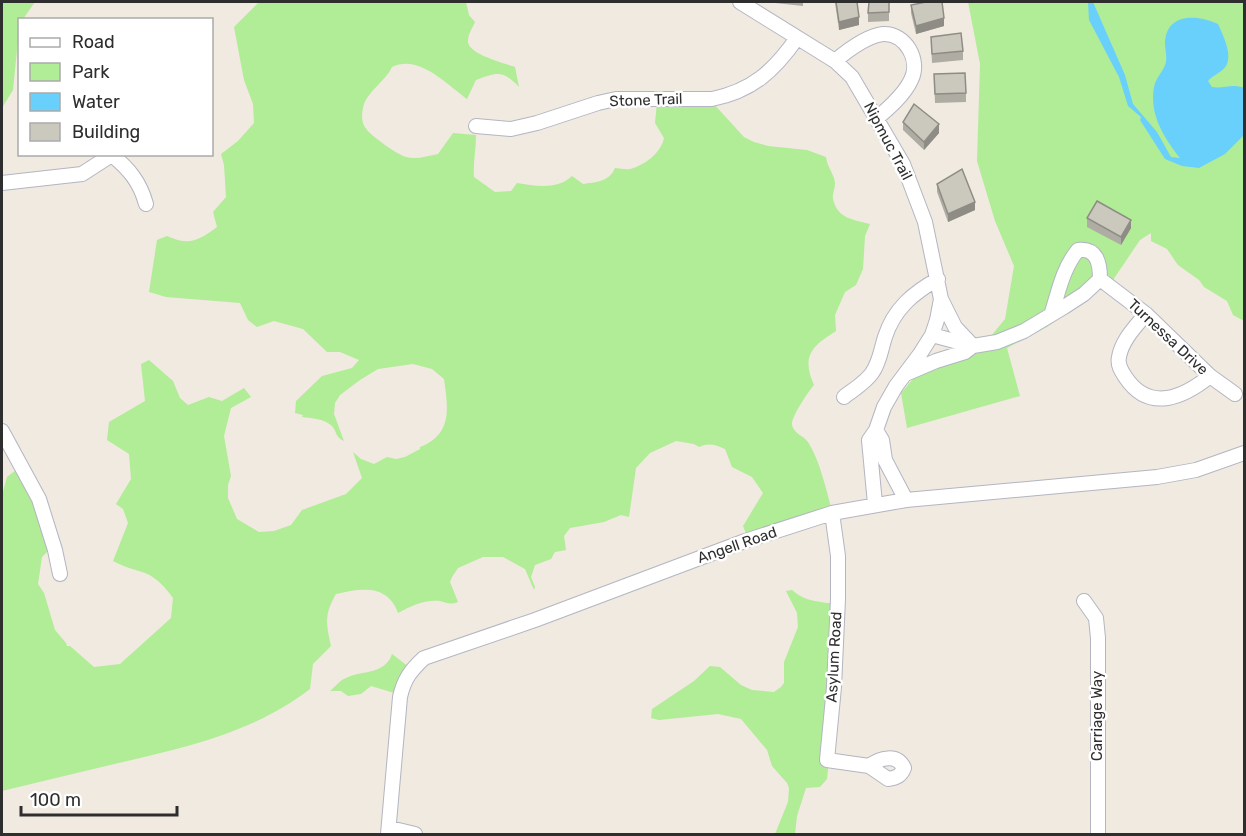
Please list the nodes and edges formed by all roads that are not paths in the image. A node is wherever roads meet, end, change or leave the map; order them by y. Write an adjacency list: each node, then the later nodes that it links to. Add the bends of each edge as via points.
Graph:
1 (742, 2): 2 (street, Nipmuc Trail)
2 (797, 38): 3 (street, Nipmuc Trail); 5 (street, Stone Trail, via 759,80 724,96 616,99 512,129)
3 (835, 61): 4 (street, Nipmuc Trail, via 852,77); 4 (street, via 853,46 882,34 895,36 912,52 911,82)
4 (877, 118): 10 (street, Nipmuc Trail, via 911,185 925,222)
5 (476, 126)
6 (111, 156): 8 (street, via 81,174)
7 (114, 156): 9 (street, via 136,178)
8 (2, 183)
9 (146, 204)
10 (938, 279): 12 (street, Nipmuc Trail); 20 (street, via 905,301 888,328 871,375)
11 (1100, 279): 13 (street, via 1084,294); 13 (street, via 1095,254 1078,250 1064,272); 14 (street, Turnessa Drive)
12 (941, 299): 15 (street, Nipmuc Trail); 16 (street, via 955,327)
13 (1052, 312): 16 (street, via 1011,338)
14 (1146, 314): 18 (street, Turnessa Drive); 18 (street, via 1128,336 1119,357 1122,372 1134,387 1143,395 1168,398 1182,395)
15 (932, 335): 16 (street); 17 (street, Nipmuc Trail)
16 (973, 346): 17 (street)
17 (906, 374): 21 (street, Nipmuc Trail, via 884,407)
18 (1210, 376): 19 (street, Turnessa Drive)
19 (1235, 394)
20 (844, 397)
21 (876, 430): 24 (street, via 885,460); 25 (street, Nipmuc Trail, via 869,440)
22 (2, 431): 27 (street, via 39,499)
23 (1245, 453): 24 (street, Angell Road, via 1196,470 1157,477)
24 (906, 500): 25 (street, Angell Road)
25 (875, 504): 26 (street, Angell Road)
26 (832, 513): 29 (street, Asylum Road, via 838,599 827,759); 30 (street, Angell Road, via 424,658 403,682)
27 (60, 574)
28 (1084, 601): 32 (street, Carriage Way, via 1096,618 1098,638)
29 (869, 766)
30 (389, 831): 31 (street)
31 (415, 834)
32 (1098, 834)

